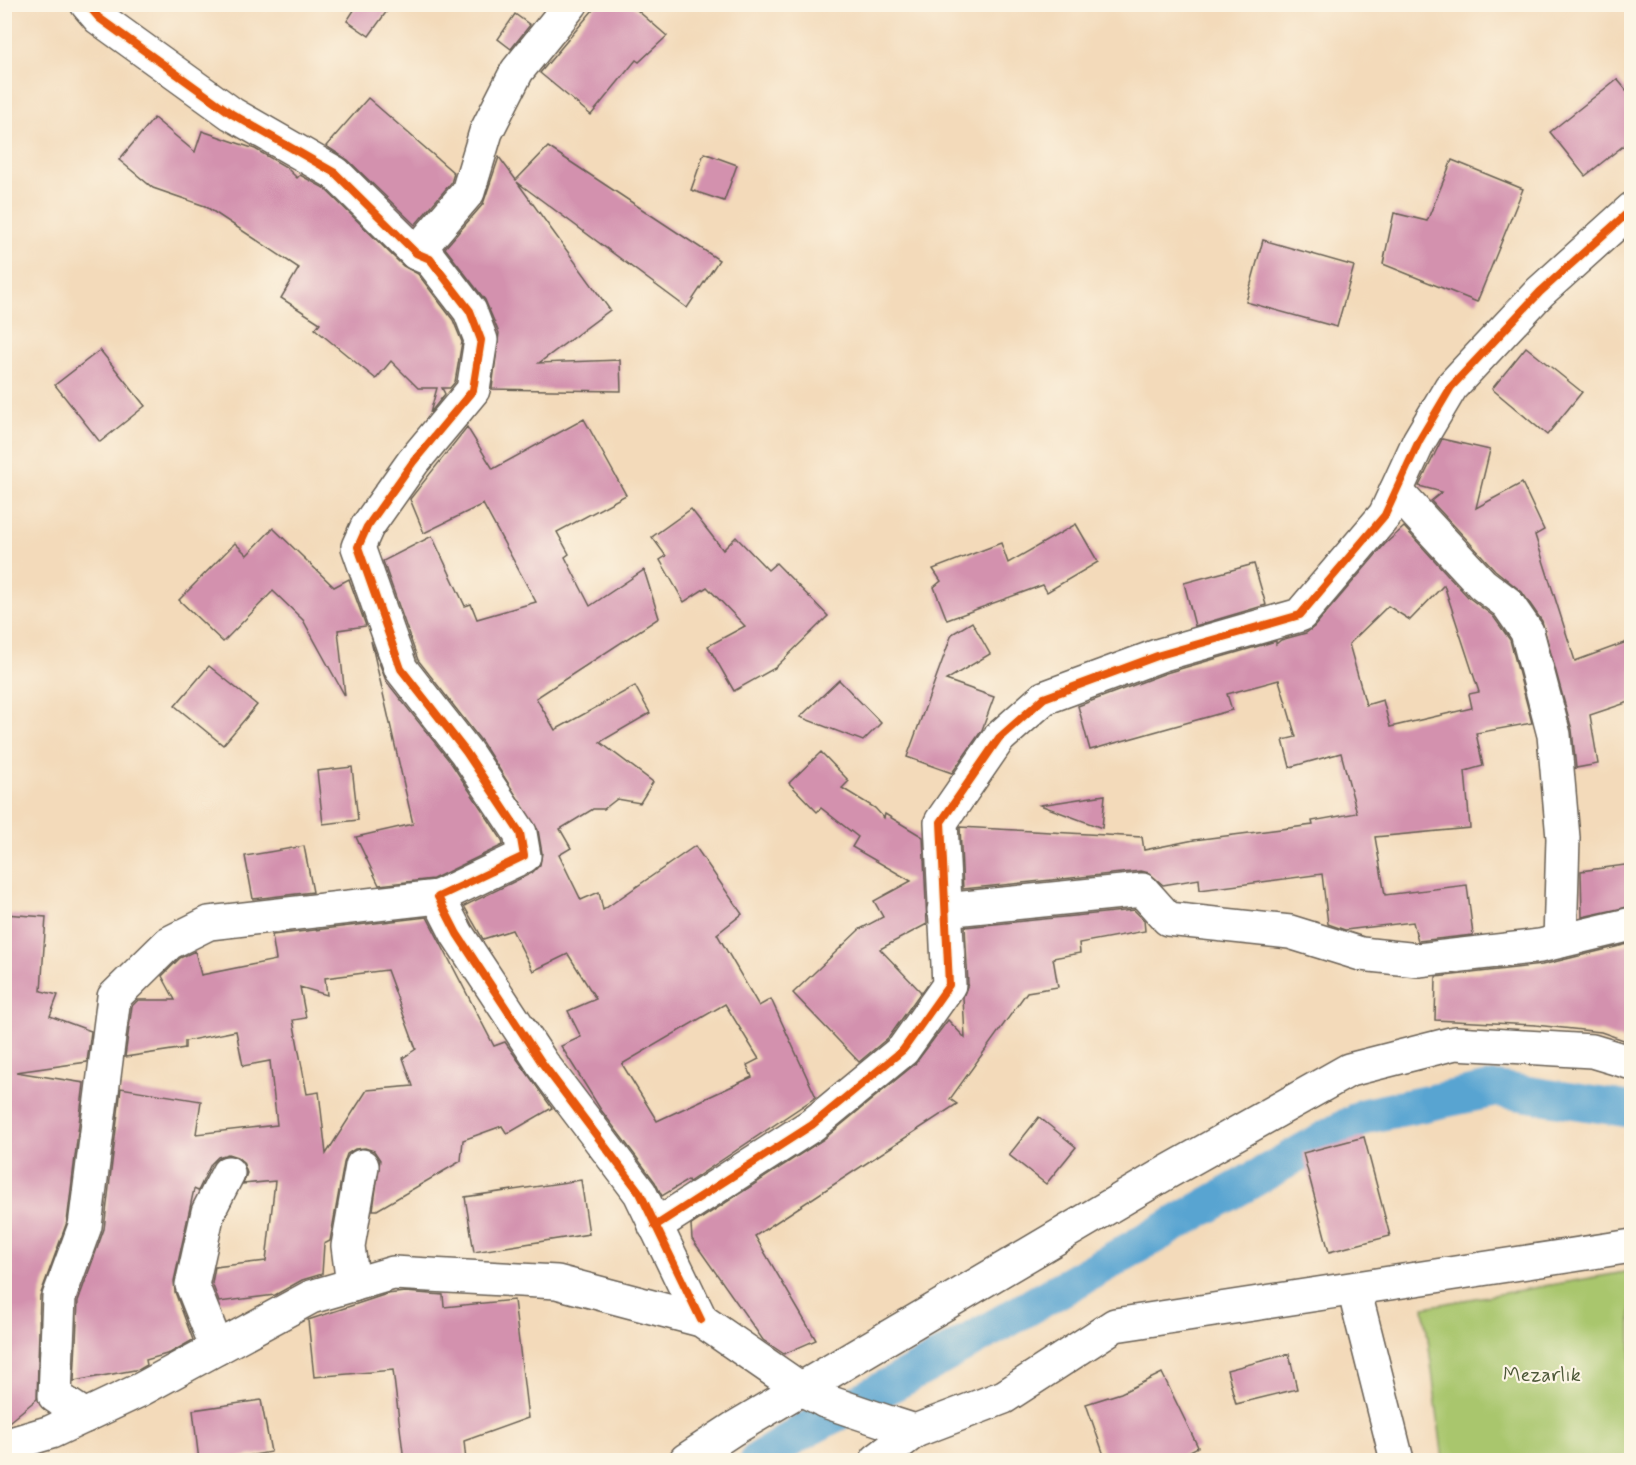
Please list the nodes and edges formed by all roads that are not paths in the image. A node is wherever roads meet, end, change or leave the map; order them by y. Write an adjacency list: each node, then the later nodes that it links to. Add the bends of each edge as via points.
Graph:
1 (87, 4): 4 (street, via 99,18 232,114 335,173)
2 (571, 4): 4 (street, via 517,70 486,132 468,192)
3 (1632, 209): 5 (street, via 1540,292 1451,387 1419,441)
4 (416, 253): 6 (street, via 430,259 470,311 481,340 473,390 413,462 367,527 358,547 401,669 466,752 514,824 524,856)
5 (1396, 491): 7 (street, via 1385,515 1300,615 1160,655 1044,698 999,738 941,822); 9 (street, via 1482,584 1507,603 1527,632 1554,735 1563,838)
6 (438, 897): 13 (street, via 457,934 542,1063 640,1193); 20 (street, via 209,923 169,943 114,997 85,1226 59,1297 55,1396)
7 (944, 910): 9 (street, via 1142,890 1168,919 1290,932 1361,954 1418,960); 13 (street, via 949,986 903,1050 812,1125)
8 (1632, 924): 9 (street)
9 (1560, 941)
10 (1632, 1063): 19 (street, via 1592,1051 1455,1043 1349,1070 1166,1173)
11 (362, 1166): 15 (street, via 348,1246)
12 (228, 1173): 18 (street, via 208,1212 192,1285)
13 (655, 1226): 17 (street)
14 (1632, 1246): 16 (street)
15 (353, 1285): 17 (street, via 393,1273 557,1282); 18 (street, via 311,1297)
16 (1354, 1290): 21 (street, via 1114,1326 1004,1397); 25 (street)
17 (701, 1320): 19 (street)
18 (217, 1348): 20 (street)
19 (813, 1395): 21 (street); 23 (street)
20 (85, 1416): 22 (street)
21 (902, 1427): 24 (street)
22 (6, 1451)
23 (686, 1461)
24 (877, 1461)
25 (1397, 1461)

